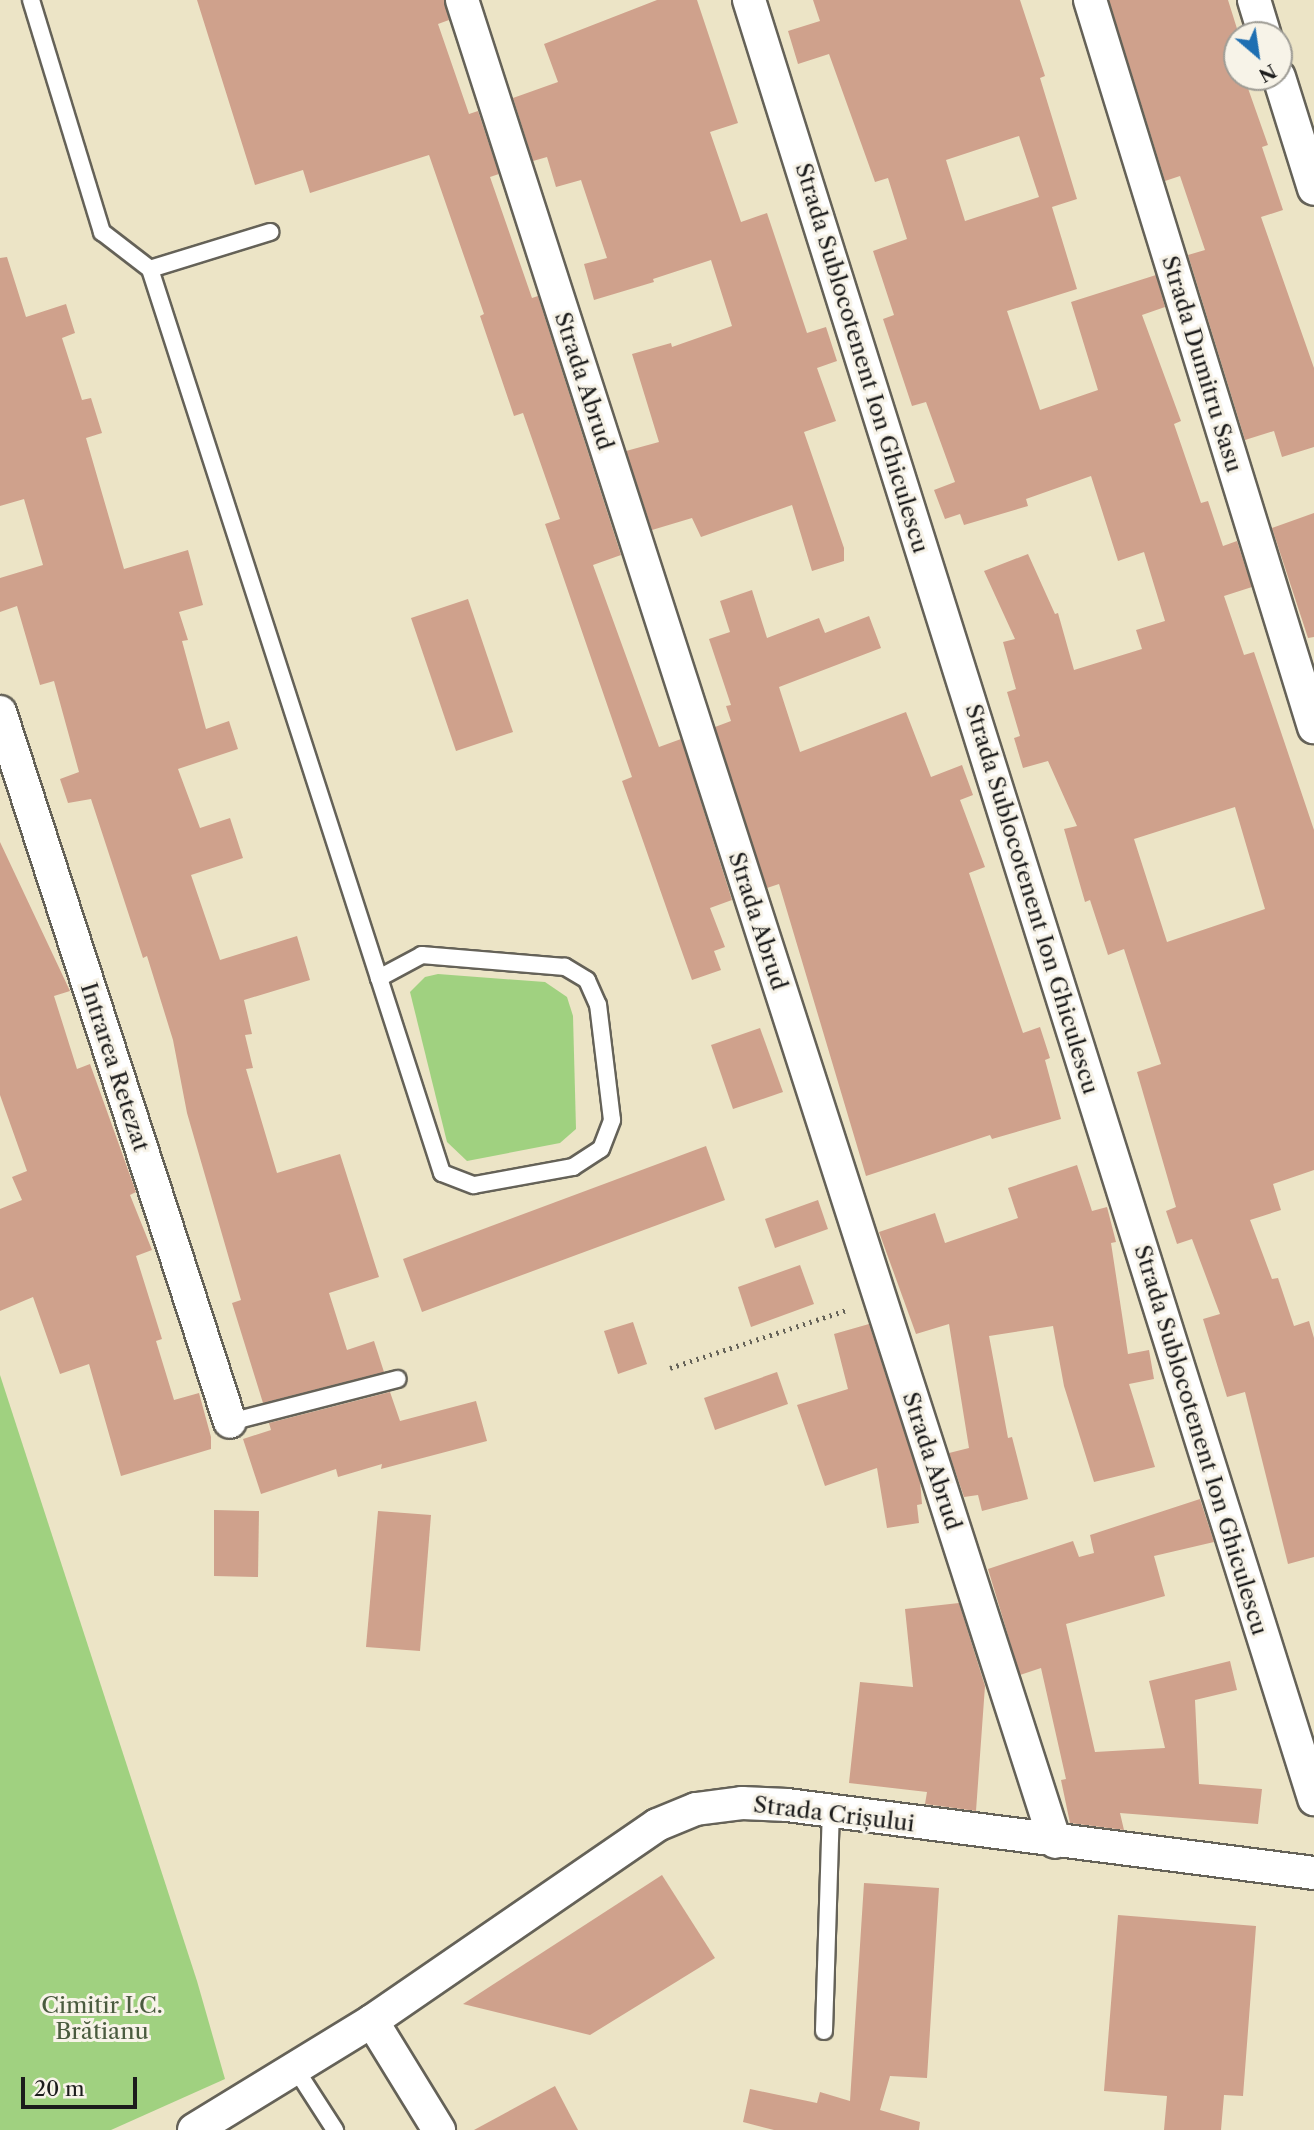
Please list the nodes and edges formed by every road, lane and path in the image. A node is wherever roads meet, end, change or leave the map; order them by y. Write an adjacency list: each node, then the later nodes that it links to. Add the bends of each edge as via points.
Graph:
1 (31, 0): 10 (lane, via 102,232)
2 (462, 0): 14 (street, Strada Abrud)
3 (749, 0): 18 (street, Strada Sublocotenent Ion Ghiculescu)
4 (1090, 0): 12 (street, Strada Dumitru Sasu)
5 (1254, 0): 6 (street)
6 (1261, 21)
7 (1283, 91): 8 (street)
8 (1314, 190)
9 (270, 232): 10 (lane)
10 (150, 268): 13 (lane)
11 (0, 712): 17 (street, Intrarea Retezat)
12 (1314, 727)
13 (379, 978): 13 (lane, via 442,1173 474,1185 573,1167 601,1149 612,1120 598,1005 587,979 565,967 422,956)
14 (880, 1299): 15 (path); 20 (street, Strada Abrud)
15 (670, 1368)
16 (398, 1379): 17 (lane)
17 (230, 1422)
18 (1314, 1798)
19 (831, 1811): 20 (street, Strada Crișului); 22 (street, Strada Crișului, via 742,1803 696,1809 657,1825); 23 (lane)
20 (1055, 1842): 21 (street, Strada Crișului)
21 (1314, 1873)
22 (372, 2021): 24 (street, Strada Crișului); 27 (street)
23 (824, 2031)
24 (295, 2068): 25 (street, Strada Crișului); 26 (lane)
25 (194, 2130)
26 (335, 2130)
27 (439, 2130)

